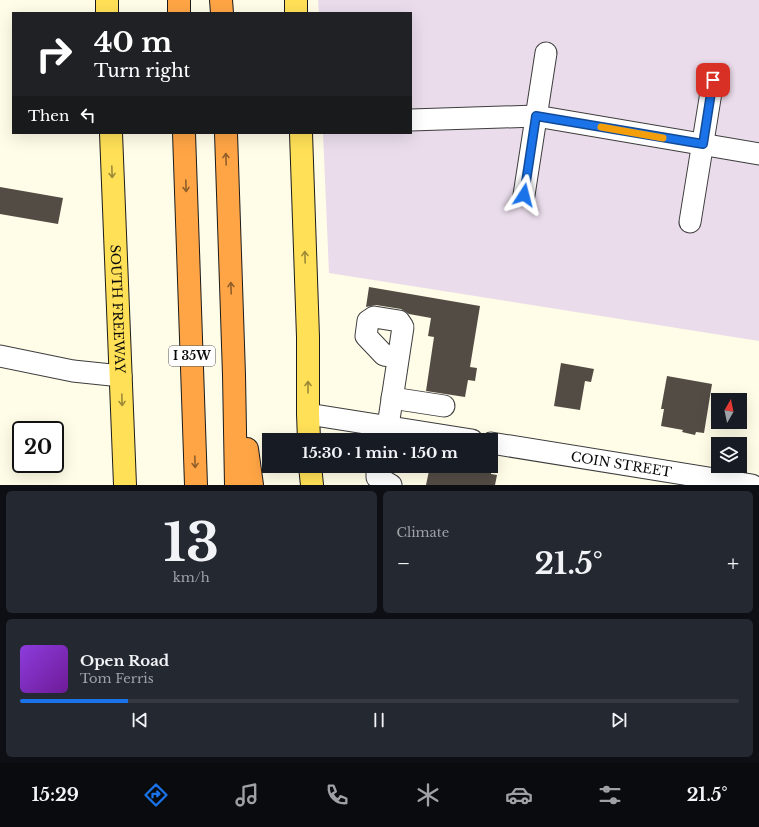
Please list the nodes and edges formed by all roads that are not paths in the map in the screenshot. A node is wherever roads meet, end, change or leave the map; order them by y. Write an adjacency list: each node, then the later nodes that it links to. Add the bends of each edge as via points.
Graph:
1 (107, 0): 5 (main road)
2 (179, 0): 6 (highway)
3 (221, 0): 7 (highway)
4 (296, 0): 8 (main road)
5 (107, 12)
6 (179, 12)
7 (222, 12)
8 (296, 12)
9 (546, 53): 11 (street)
10 (713, 80): 17 (street)
11 (536, 116): 12 (street); 17 (street); 19 (street)
12 (412, 120)
13 (111, 134): 25 (main road, SOUTH FREEWAY, one-way to 25)
14 (184, 134): 21 (highway, I 35W, one-way to 21)
15 (226, 134): 24 (highway, I 35W, one-way to 15)
16 (301, 134): 28 (main road, one-way to 16)
17 (703, 144): 18 (street); 20 (street)
18 (759, 154)
19 (524, 195)
20 (690, 222)
21 (187, 227): 36 (highway, via 175,258 181,404); 37 (highway, I 35W, one-way to 37)
22 (0, 356): 25 (street, via 73,371)
23 (398, 357): 26 (street)
24 (234, 375): 38 (highway, I 35W); 39 (highway)
25 (121, 376): 35 (main road, SOUTH FREEWAY, one-way to 35)
26 (392, 398): 27 (street); 29 (street)
27 (444, 406)
28 (308, 414): 29 (street); 30 (main road)
29 (381, 430): 31 (street)
30 (309, 433)
31 (408, 433)
32 (498, 444): 42 (street, COIN STREET)
33 (311, 473): 40 (main road)
34 (377, 473): 41 (street, via 377,477)
35 (125, 485)
36 (181, 485)
37 (196, 485)
38 (236, 485)
39 (252, 485)
40 (312, 485)
41 (391, 485)
42 (752, 485)

